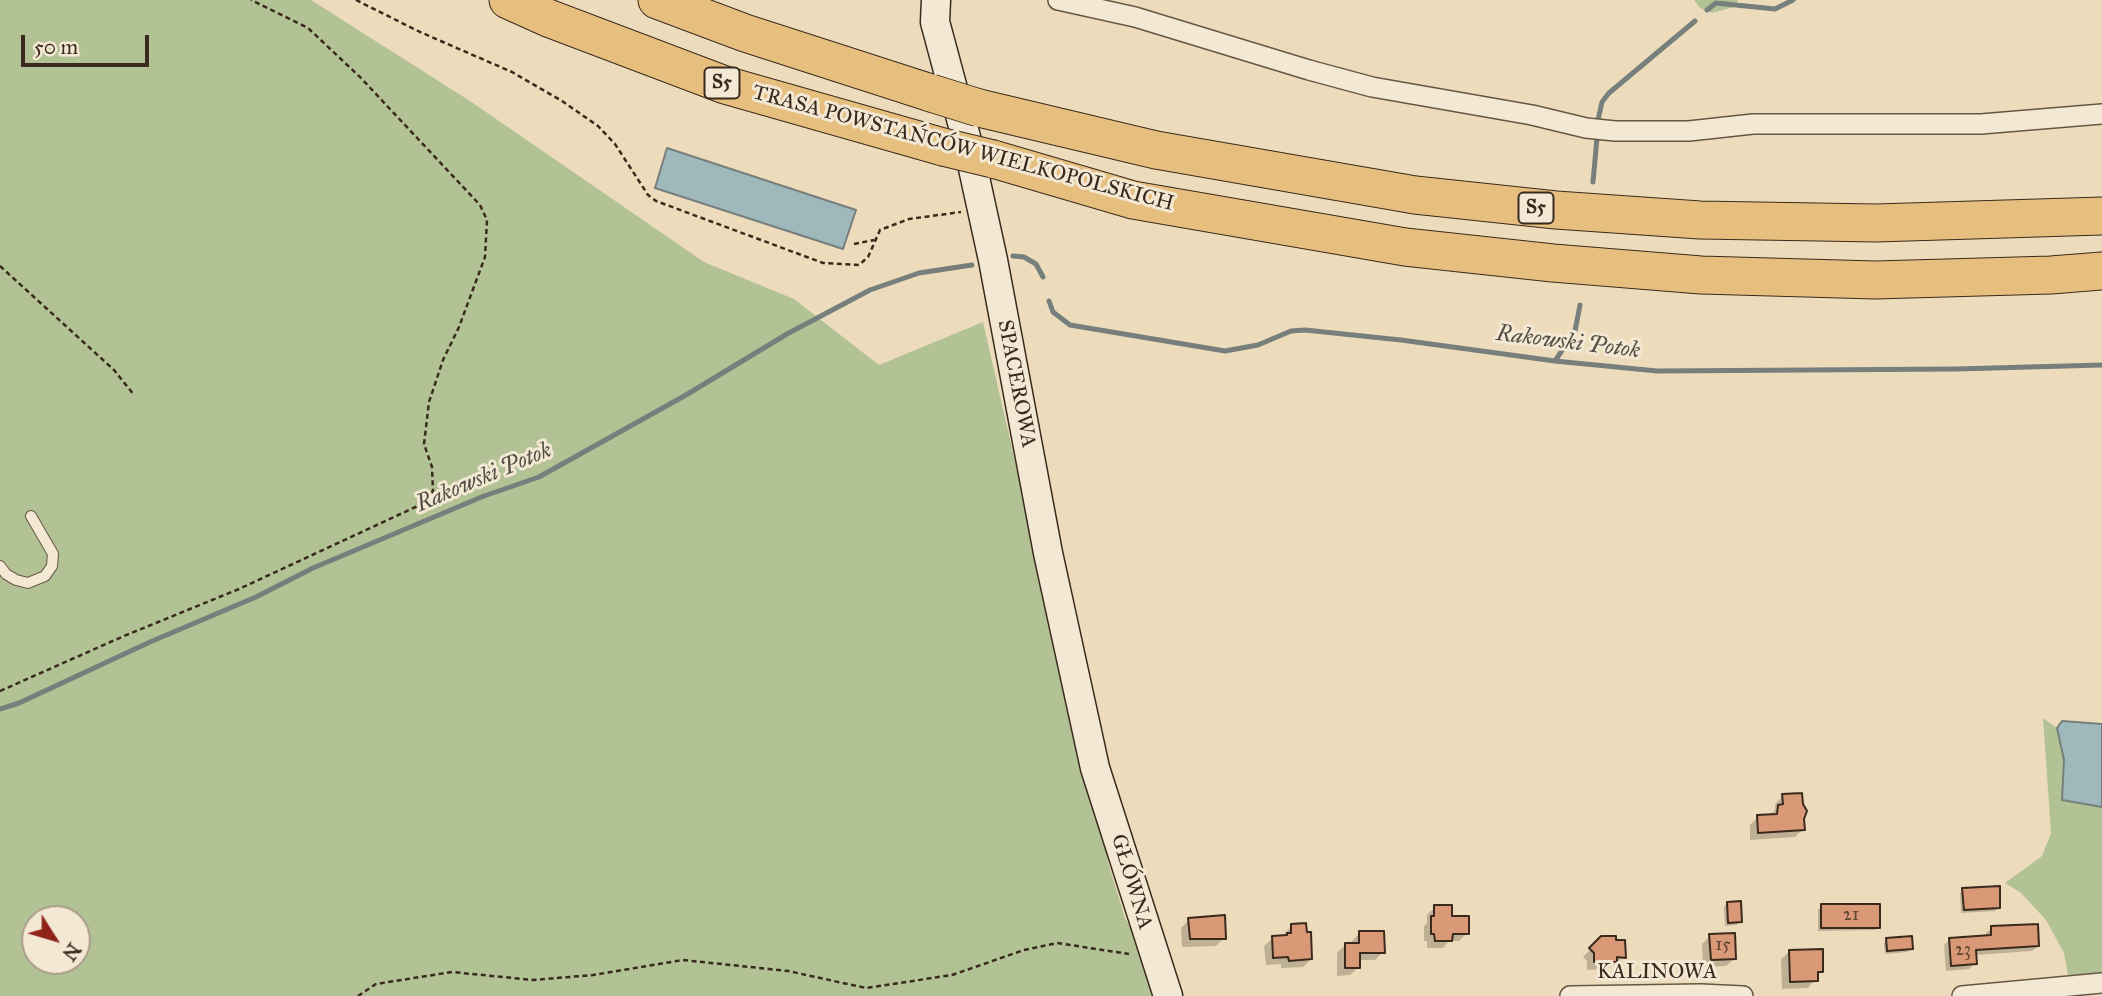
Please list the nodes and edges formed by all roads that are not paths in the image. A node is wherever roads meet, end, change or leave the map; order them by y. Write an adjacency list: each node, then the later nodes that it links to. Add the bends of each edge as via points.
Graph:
1 (508, 0): 7 (highway, TRASA POWSTAŃCÓW WIELKOPOLSKICH / S5, bridge, via 725,85 1133,200 1405,247 1701,275 1875,280)
2 (657, 0): 6 (highway, TRASA POWSTAŃCÓW WIELKOPOLSKICH / S5, bridge, via 978,108 1156,150 1415,195 1700,220 1876,223)
3 (936, 0): 10 (street, SPACEROWA, via 935,22 982,209)
4 (1058, 0): 5 (street, via 1135,16 1371,87 1586,128 1689,131 1753,124 1981,124)
5 (2102, 114)
6 (2102, 216)
7 (2102, 271)
8 (31, 516): 9 (lane, via 52,554 46,576 28,583 6,574)
9 (0, 566)
10 (1095, 768): 12 (street, GŁÓWNA)
11 (2102, 983): 15 (street)
12 (1168, 996)
13 (1570, 996): 14 (street, KALINOWA)
14 (1744, 996)
15 (1962, 996)

